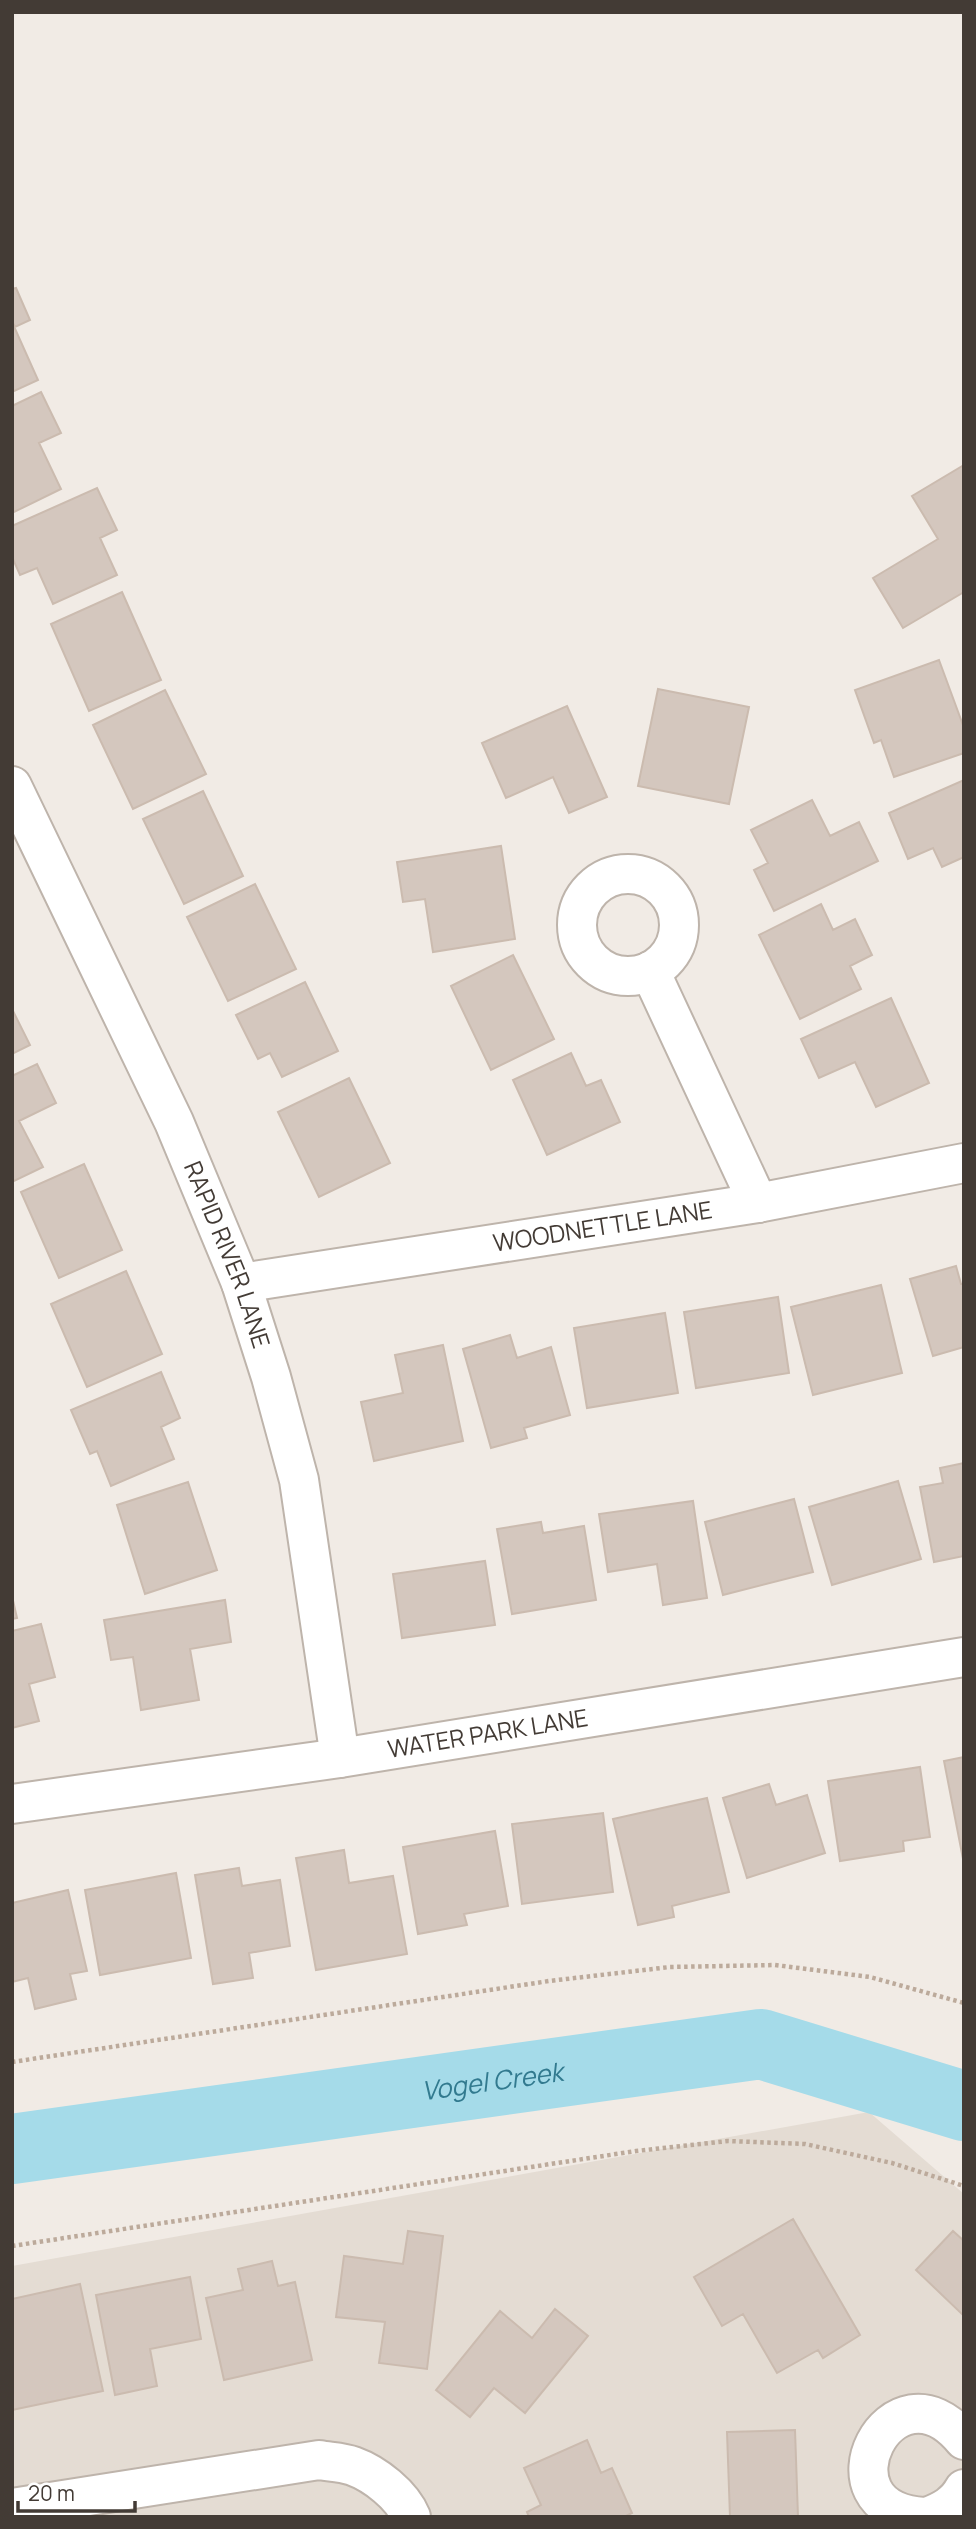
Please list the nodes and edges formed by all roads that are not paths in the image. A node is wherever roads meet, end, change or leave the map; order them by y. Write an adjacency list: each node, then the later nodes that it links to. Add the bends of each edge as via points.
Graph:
1 (12, 786): 5 (street, RAPID RIVER LANE, via 174,1122)
2 (650, 971): 4 (street)
3 (964, 1163): 4 (street, WOODNETTLE LANE)
4 (758, 1203): 5 (street, WOODNETTLE LANE)
5 (241, 1283): 7 (street, RAPID RIVER LANE, via 299,1480)
6 (964, 1657): 7 (street, WATER PARK LANE)
7 (340, 1758): 8 (street, WATER PARK LANE)
8 (12, 1804)
9 (964, 2440): 13 (street, via 950,2424 911,2414 877,2435 868,2473 875,2492 888,2508 906,2516)
10 (963, 2495): 13 (street, via 945,2510)
11 (12, 2508): 12 (street, via 319,2460 354,2466 383,2483)
12 (411, 2517)
13 (925, 2517)

